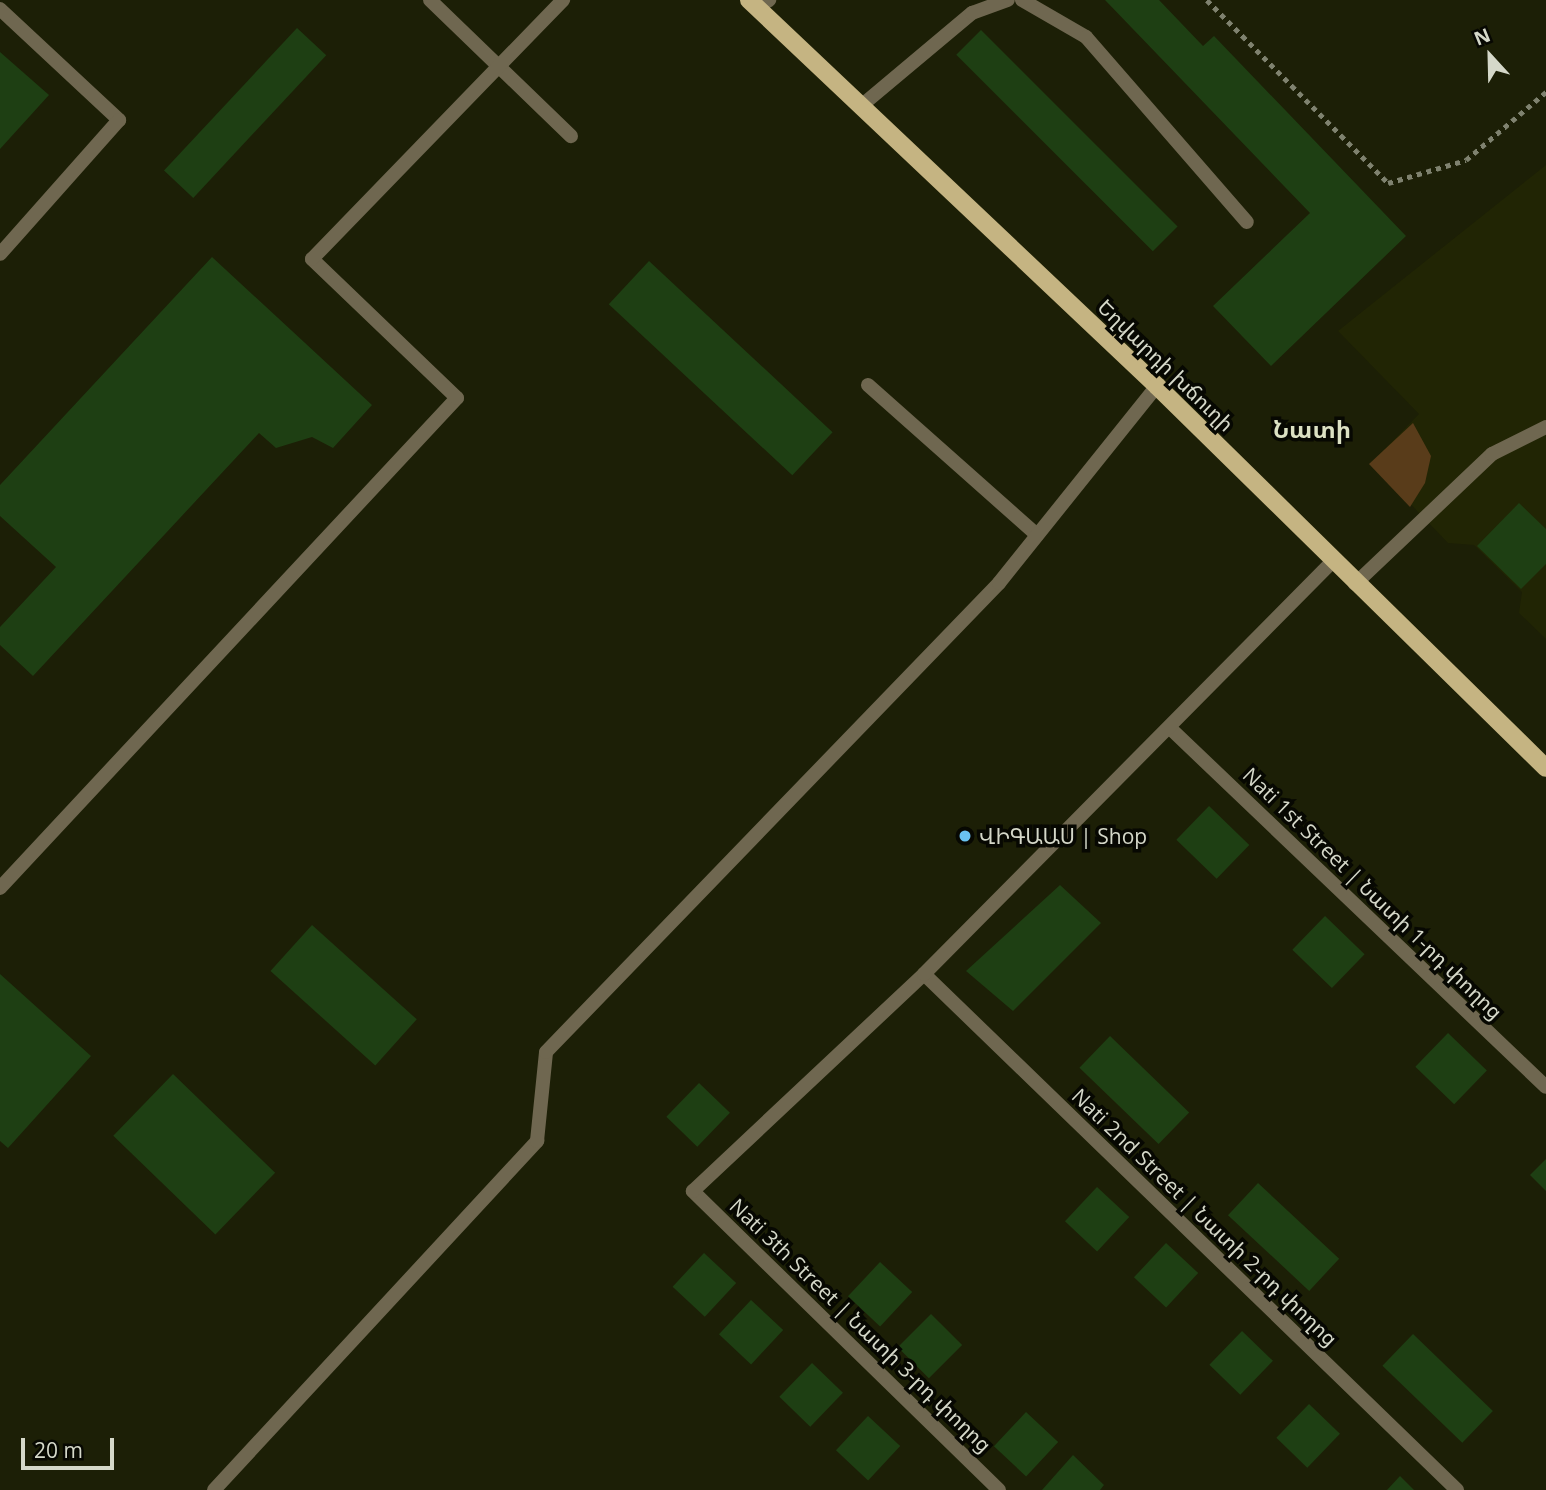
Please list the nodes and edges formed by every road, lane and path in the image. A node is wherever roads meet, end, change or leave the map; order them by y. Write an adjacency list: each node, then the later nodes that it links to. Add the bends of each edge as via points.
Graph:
1 (430, 0): 8 (street)
2 (563, 0): 8 (street)
3 (1009, 0): 10 (street, via 972,13)
4 (1022, 0): 12 (street, via 1086,37)
5 (1207, 0): 9 (path, via 1388,183 1466,160)
6 (758, 2): 10 (main road, Եղվարդի խճուղի)
7 (0, 9): 13 (street, via 119,120)
8 (498, 66): 11 (street); 22 (street, via 312,259 457,398)
9 (1546, 92)
10 (861, 106): 15 (main road, Եղվարդի խճուղի)
11 (570, 136)
12 (1247, 222)
13 (0, 254)
14 (868, 384): 17 (street)
15 (1157, 386): 17 (street); 18 (main road, Եղվարդի խճուղի)
16 (1546, 427): 19 (street, via 1492,454)
17 (1037, 535): 25 (street, via 999,583 545,1052 537,1141)
18 (1332, 562): 19 (main road, Եղվարդի խճուղի); 20 (street)
19 (1355, 584): 21 (main road, Եղվարդի խճուղի)
20 (1171, 729): 23 (street); 24 (street, Nati 1st Street | Նատի 1-րդ փողոց)
21 (1546, 768)
22 (0, 888)
23 (924, 974): 26 (street, Nati 3th Street | Նատի 3-րդ փողոց, via 693,1191); 27 (street, Nati 2nd Street | Նատի 2-րդ փողոց)
24 (1546, 1087)
25 (214, 1490)
26 (999, 1490)
27 (1457, 1490)

